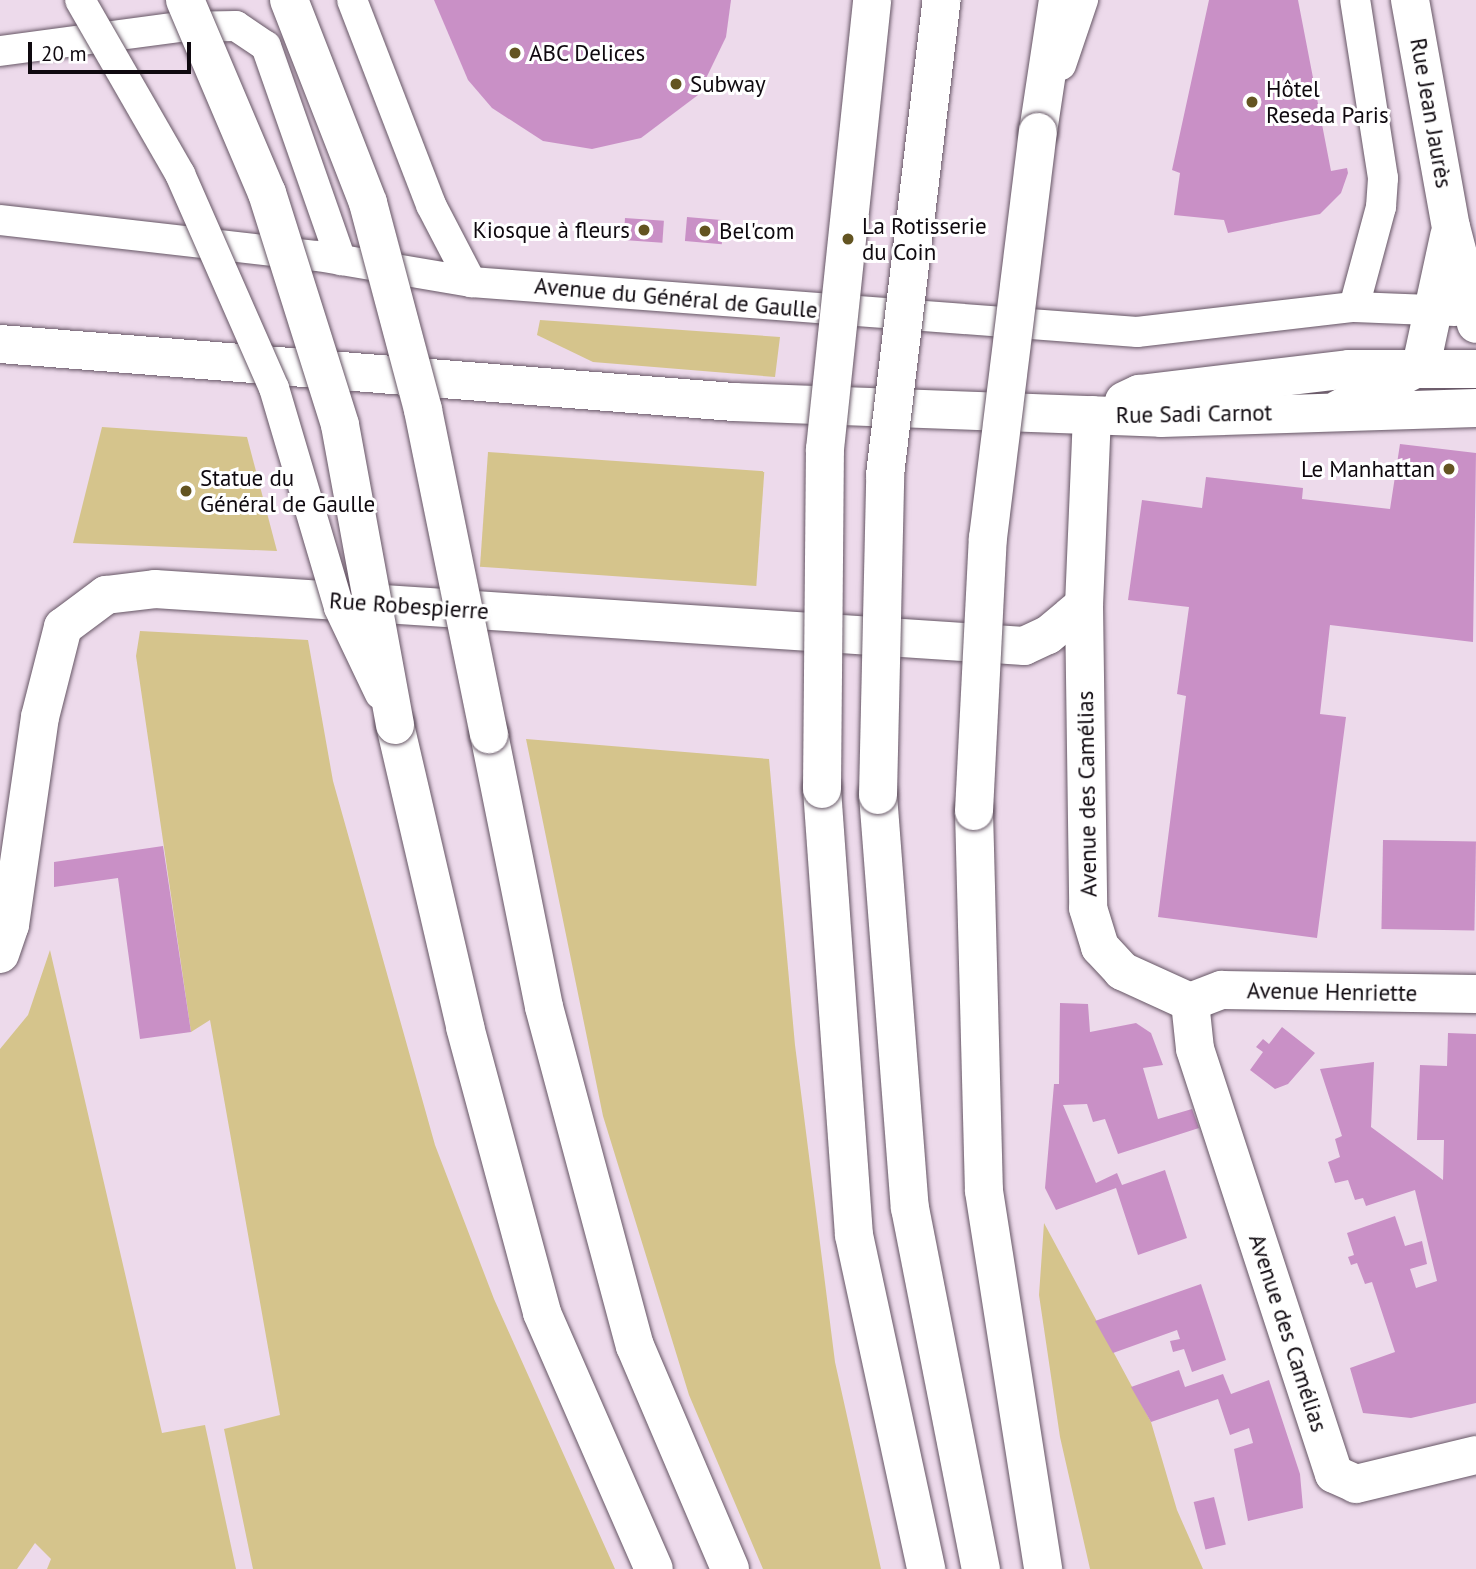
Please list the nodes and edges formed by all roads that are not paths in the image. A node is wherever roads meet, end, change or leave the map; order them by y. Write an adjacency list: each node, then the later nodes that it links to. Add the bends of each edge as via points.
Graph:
1 (80, 0): 27 (lane, bridge, via 180,174 274,388 339,608)
2 (185, 0): 27 (main road, bridge, via 267,193 340,425)
3 (289, 0): 33 (main road, bridge, via 368,202 423,410 544,1007 635,1346)
4 (352, 0): 16 (lane, via 431,205)
5 (872, 0): 34 (main road, bridge, via 825,449 822,789 855,1235)
6 (942, 0): 35 (main road, bridge, via 885,475 878,795 910,1208)
7 (1058, 0): 12 (main road)
8 (1083, 0): 12 (lane)
9 (1355, 0): 17 (lane, via 1383,178 1381,207)
10 (1410, 0): 14 (main road, Rue Jean Jaurès)
11 (0, 51): 15 (lane, via 180,27 236,26 266,46)
12 (1038, 132): 36 (main road, bridge, via 988,538 974,811 984,1191)
13 (0, 220): 15 (lane, Avenue du Général de Gaulle)
14 (1451, 227): 18 (main road, Rue Jean Jaurès); 19 (main road, Rue Jean Jaurès)
15 (341, 260): 16 (lane, Avenue du Général de Gaulle)
16 (471, 282): 17 (lane, Avenue du Général de Gaulle, via 1137,332)
17 (1354, 307): 18 (lane)
18 (1433, 309): 19 (lane); 21 (main road, Rue Jean Jaurès)
19 (1475, 316)
20 (0, 344): 25 (main road, via 734,402)
21 (1421, 366): 22 (main road, Rue Sadi Carnot); 23 (main road); 25 (main road, Rue Sadi Carnot, via 1349,369 1139,394)
22 (1476, 369)
23 (1339, 408): 24 (main road, Rue Sadi Carnot); 25 (main road, Rue Sadi Carnot, via 1161,418)
24 (1476, 408)
25 (1092, 415): 26 (main road, Avenue des Camélias)
26 (1084, 605): 28 (main road, Rue Robespierre, via 1048,635 1024,646 155,589 106,595 63,627 40,717 10,925); 30 (main road, Avenue des Camélias, via 1088,908 1100,947 1122,971)
27 (395, 725): 32 (main road, via 465,1027 542,1313)
28 (0, 954)
29 (1476, 994): 30 (main road, Avenue Henriette, via 1222,990)
30 (1190, 1002): 31 (main road, Avenue des Camélias, via 1195,1049 1335,1474 1356,1484)
31 (1476, 1455)
32 (654, 1569)
33 (730, 1569)
34 (926, 1569)
35 (981, 1569)
36 (1043, 1569)

